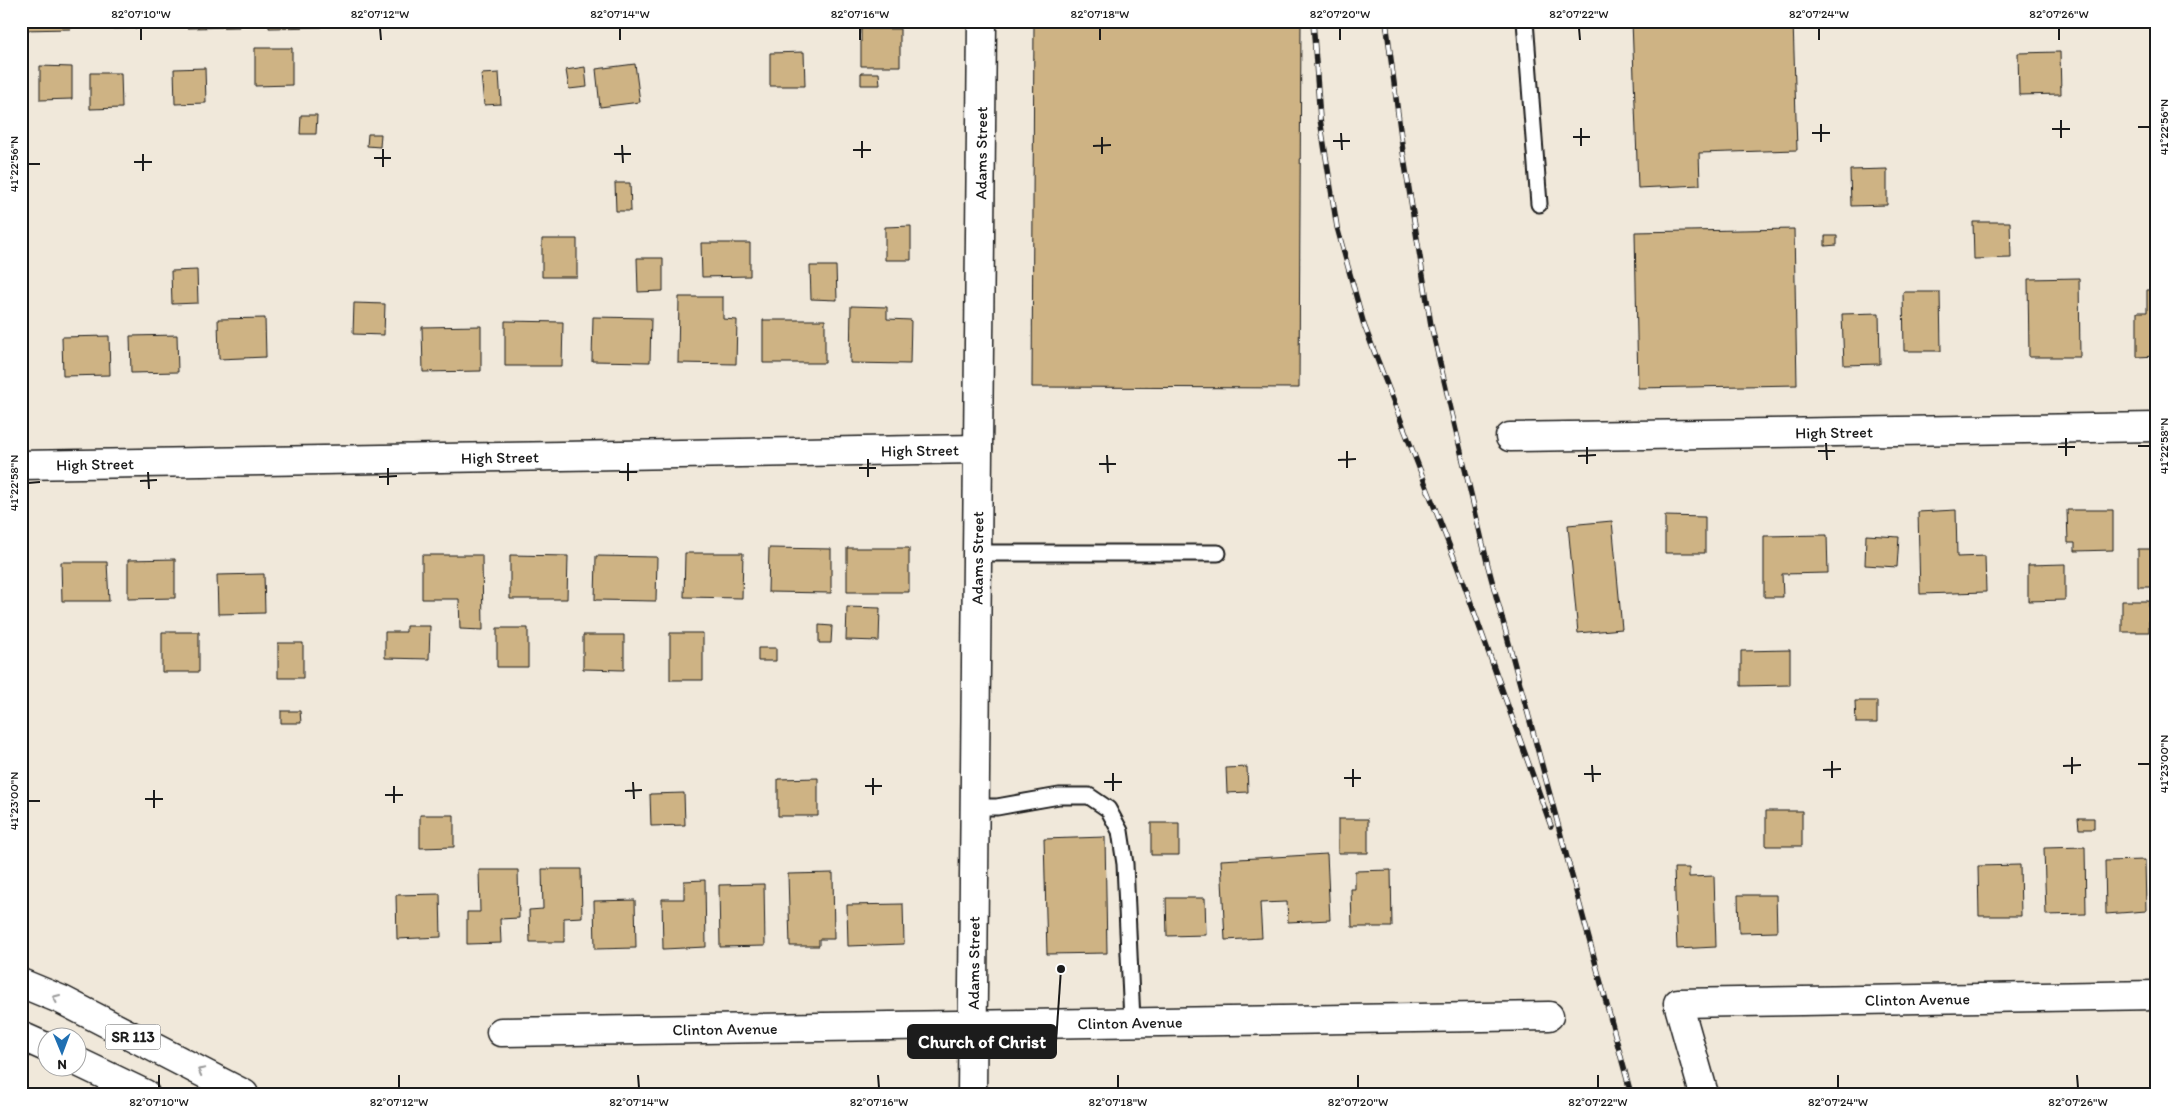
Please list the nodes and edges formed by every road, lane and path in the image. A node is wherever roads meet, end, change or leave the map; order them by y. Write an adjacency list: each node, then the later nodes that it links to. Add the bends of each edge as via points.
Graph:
1 (982, 21): 6 (street, Adams Street)
2 (1525, 21): 3 (lane)
3 (1539, 204)
4 (2157, 427): 5 (street, High Street)
5 (1510, 437)
6 (978, 449): 7 (street, High Street); 9 (street, Adams Street)
7 (21, 465)
8 (1218, 552): 9 (lane)
9 (977, 553): 10 (street, Adams Street)
10 (975, 807): 14 (lane, via 997,807 1059,796 1089,796 1108,809 1120,830 1125,864); 15 (street, Adams Street)
11 (21, 983): 21 (street, SR 113, one-way to 11, via 62,1000)
12 (2157, 995): 23 (street, Clinton Avenue, via 1678,1003)
13 (1549, 1016): 14 (street, Clinton Avenue)
14 (1132, 1021): 15 (street, Clinton Avenue)
15 (973, 1023): 16 (street, Clinton Avenue); 22 (street, Adams Street)
16 (501, 1032)
17 (21, 1036): 18 (street)
18 (38, 1044)
19 (88, 1067): 20 (street, SR 113)
20 (145, 1094)
21 (244, 1094)
22 (972, 1094)
23 (1704, 1094)

